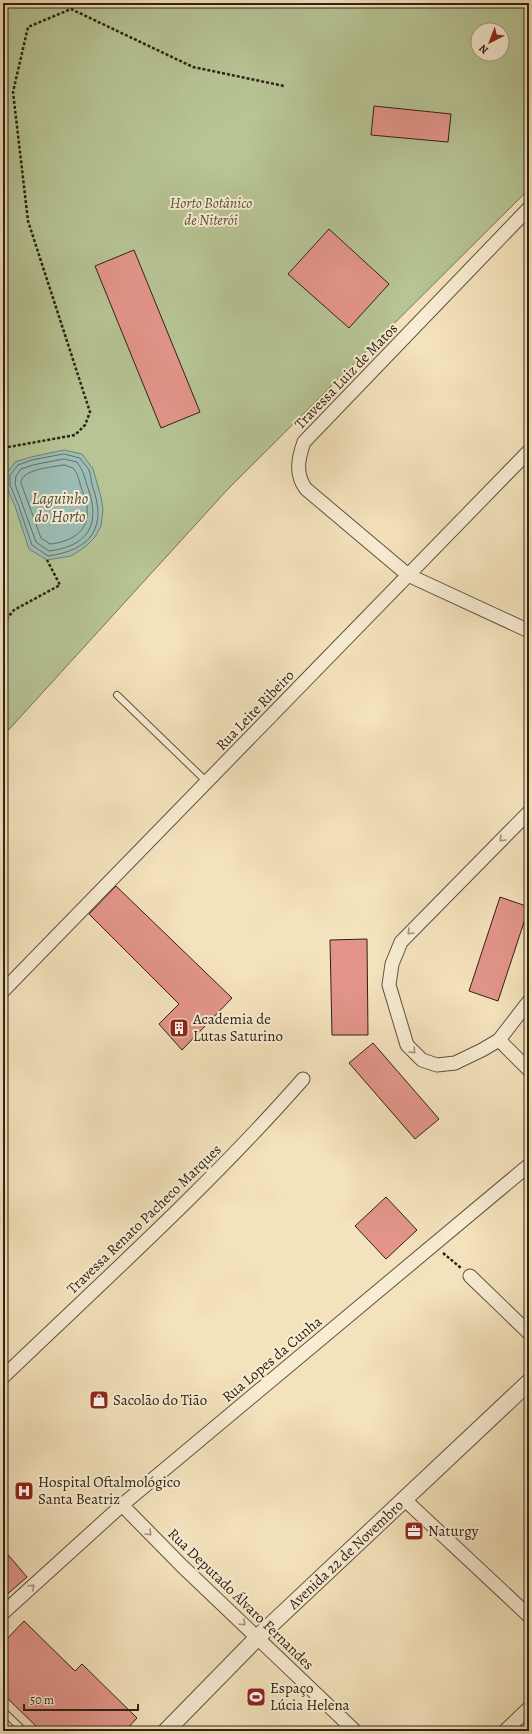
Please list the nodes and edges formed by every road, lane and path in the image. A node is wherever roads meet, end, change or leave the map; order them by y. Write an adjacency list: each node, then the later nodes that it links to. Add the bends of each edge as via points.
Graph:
1 (284, 86): 3 (path, via 193,67 72,9 28,27 13,92 28,221 90,412 85,426 75,434)
2 (529, 208): 6 (street, Travessa Luiz de Matos, via 304,442 298,459 299,475 306,489)
3 (3, 448)
4 (529, 451): 6 (street, Rua Leite Ribeiro)
5 (47, 560): 7 (path, via 60,585 14,610)
6 (408, 575): 8 (street, Travessa Luiz de Matos); 10 (street, Rua Leite Ribeiro)
7 (3, 622)
8 (529, 631)
9 (117, 695): 10 (lane)
10 (207, 782): 12 (street, Rua Leite Ribeiro)
11 (529, 812): 14 (street, one-way to 14, via 401,942 392,964 389,985 407,1045 422,1060 437,1065 455,1063)
12 (3, 991)
13 (529, 1001): 14 (street)
14 (499, 1040): 15 (street)
15 (529, 1070)
16 (303, 1079): 21 (street, Travessa Renato Pacheco Marques, via 267,1120 186,1201)
17 (529, 1165): 18 (street, Rua Lopes da Cunha)
18 (433, 1245): 19 (path); 24 (street, Rua Lopes da Cunha)
19 (470, 1276): 20 (street)
20 (529, 1333)
21 (3, 1377)
22 (529, 1382): 23 (street, Avenida 22 de Novembro)
23 (404, 1499): 26 (street); 27 (street, Avenida 22 de Novembro)
24 (122, 1505): 25 (street, Rua Lopes da Cunha, one-way to 24); 27 (street, Rua Deputado Álvaro Fernandes, one-way to 27)
25 (3, 1613)
26 (529, 1616)
27 (258, 1637): 31 (street, Avenida 22 de Novembro); 32 (street, Rua Deputado Álvaro Fernandes)
28 (529, 1708): 33 (street)
29 (3, 1711): 30 (lane)
30 (24, 1731)
31 (166, 1731)
32 (356, 1731)
33 (505, 1731)

